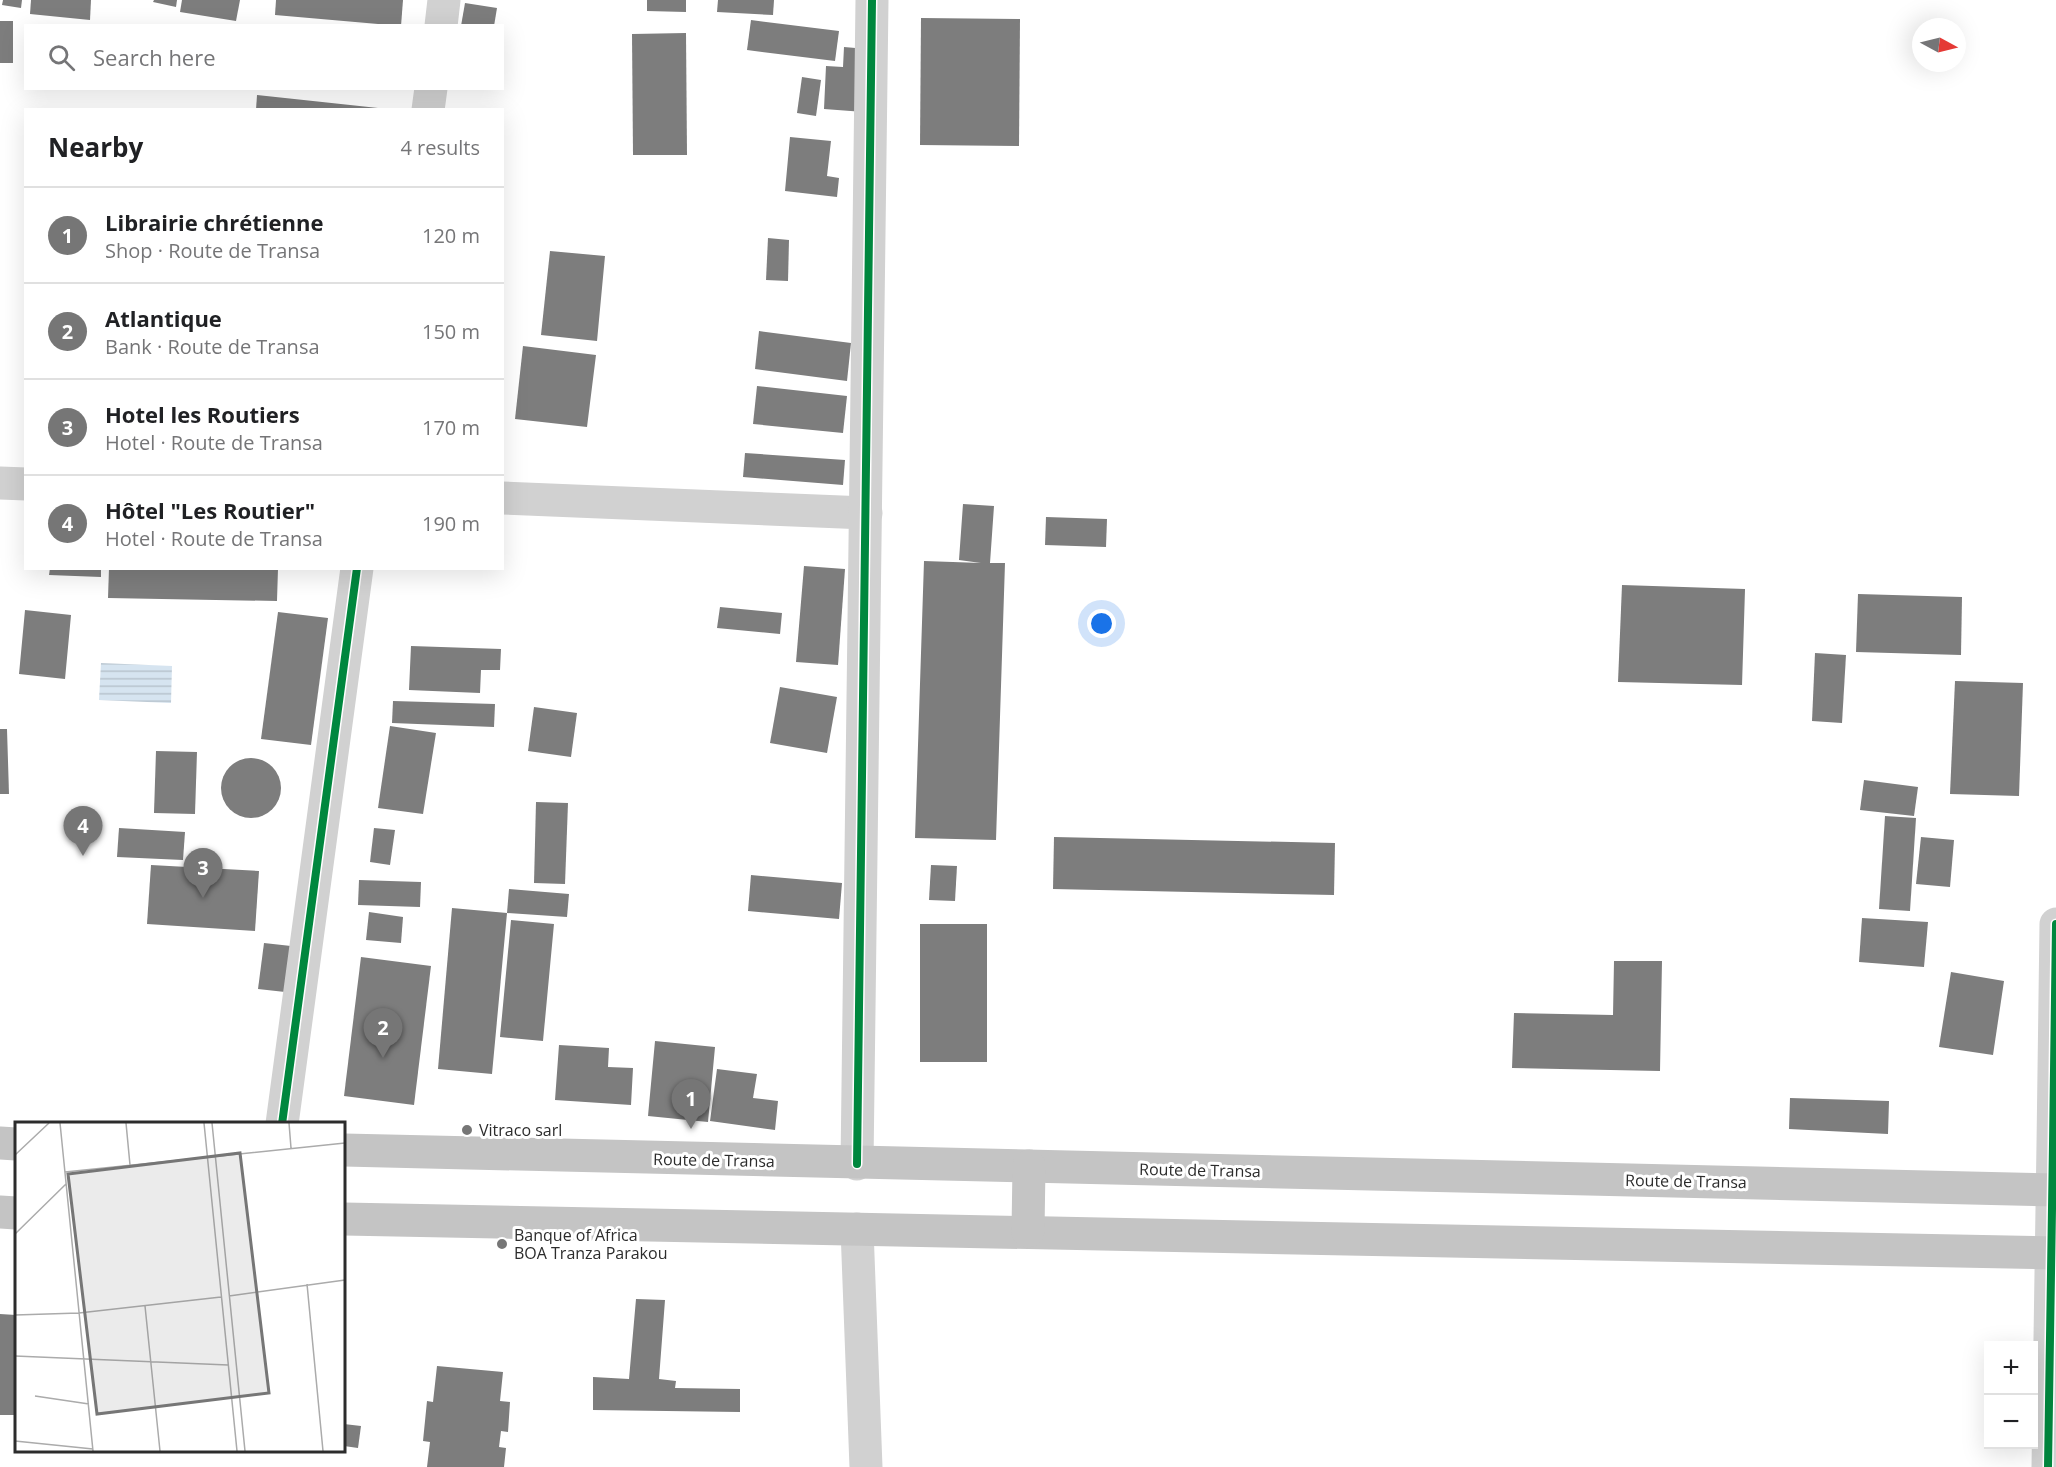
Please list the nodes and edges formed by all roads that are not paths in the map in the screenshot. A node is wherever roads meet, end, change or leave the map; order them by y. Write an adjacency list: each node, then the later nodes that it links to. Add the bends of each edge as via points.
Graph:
1 (444, 0): 3 (street)
2 (872, 0): 9 (street)
3 (441, 24)
4 (431, 90): 5 (street)
5 (428, 108)
6 (0, 483): 7 (street)
7 (24, 484)
8 (504, 498): 9 (street)
9 (866, 513): 16 (street)
10 (357, 570): 12 (street)
11 (2056, 924): 18 (street)
12 (282, 1122)
13 (0, 1143): 14 (main road)
14 (15, 1144)
15 (345, 1150): 16 (main road, Route de Transa)
16 (857, 1164): 17 (main road, Route de Transa)
17 (1029, 1166): 18 (main road, Route de Transa); 23 (main road)
18 (2054, 1190): 24 (street)
19 (0, 1212): 20 (main road)
20 (15, 1213)
21 (345, 1219): 22 (main road)
22 (857, 1229): 23 (main road); 25 (street)
23 (1028, 1232): 24 (main road)
24 (2054, 1253): 26 (street)
25 (866, 1467)
26 (2048, 1467)

